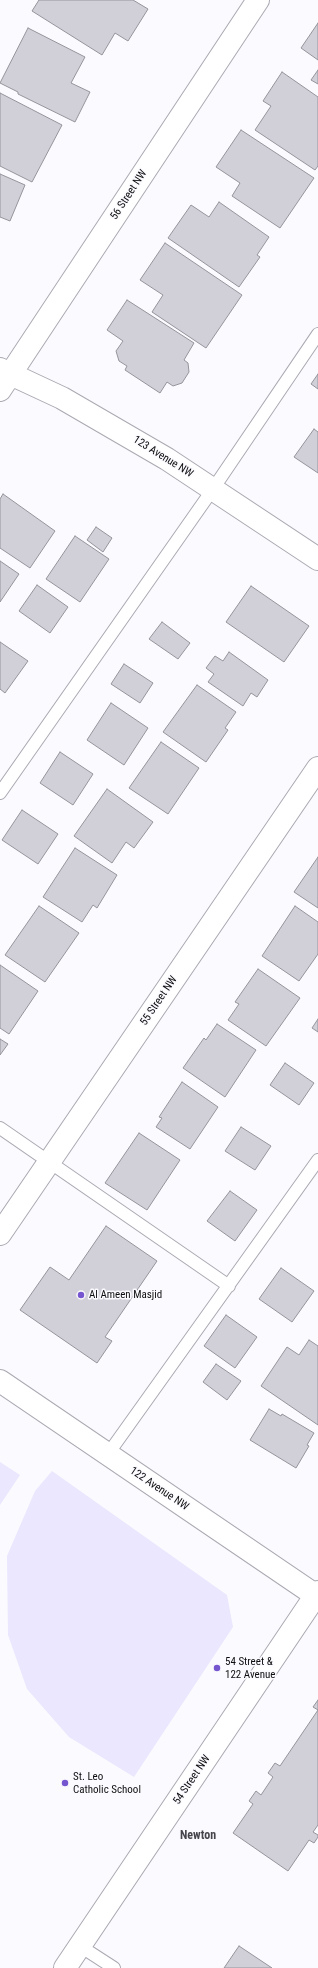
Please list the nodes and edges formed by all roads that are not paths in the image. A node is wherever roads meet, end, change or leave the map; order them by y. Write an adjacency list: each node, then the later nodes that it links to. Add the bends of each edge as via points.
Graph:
1 (258, 0): 3 (street, 56 Street NW)
2 (318, 334): 4 (lane)
3 (4, 378): 4 (street, 123 Avenue NW, via 62,398 119,430)
4 (213, 489): 5 (street, 123 Avenue NW); 7 (lane)
5 (318, 559)
6 (318, 768): 10 (street, 55 Street NW)
7 (0, 793)
8 (0, 1128): 10 (lane)
9 (318, 1160): 12 (lane)
10 (49, 1162): 11 (street, 55 Street NW); 12 (lane)
11 (0, 1234)
12 (229, 1286): 14 (lane)
13 (0, 1381): 14 (street, 122 Avenue NW)
14 (108, 1454): 15 (street, 122 Avenue NW)
15 (317, 1595): 16 (street, 54 Street NW)
16 (80, 1946): 17 (street, 54 Street NW); 18 (lane)
17 (65, 1968)
18 (114, 1968)

